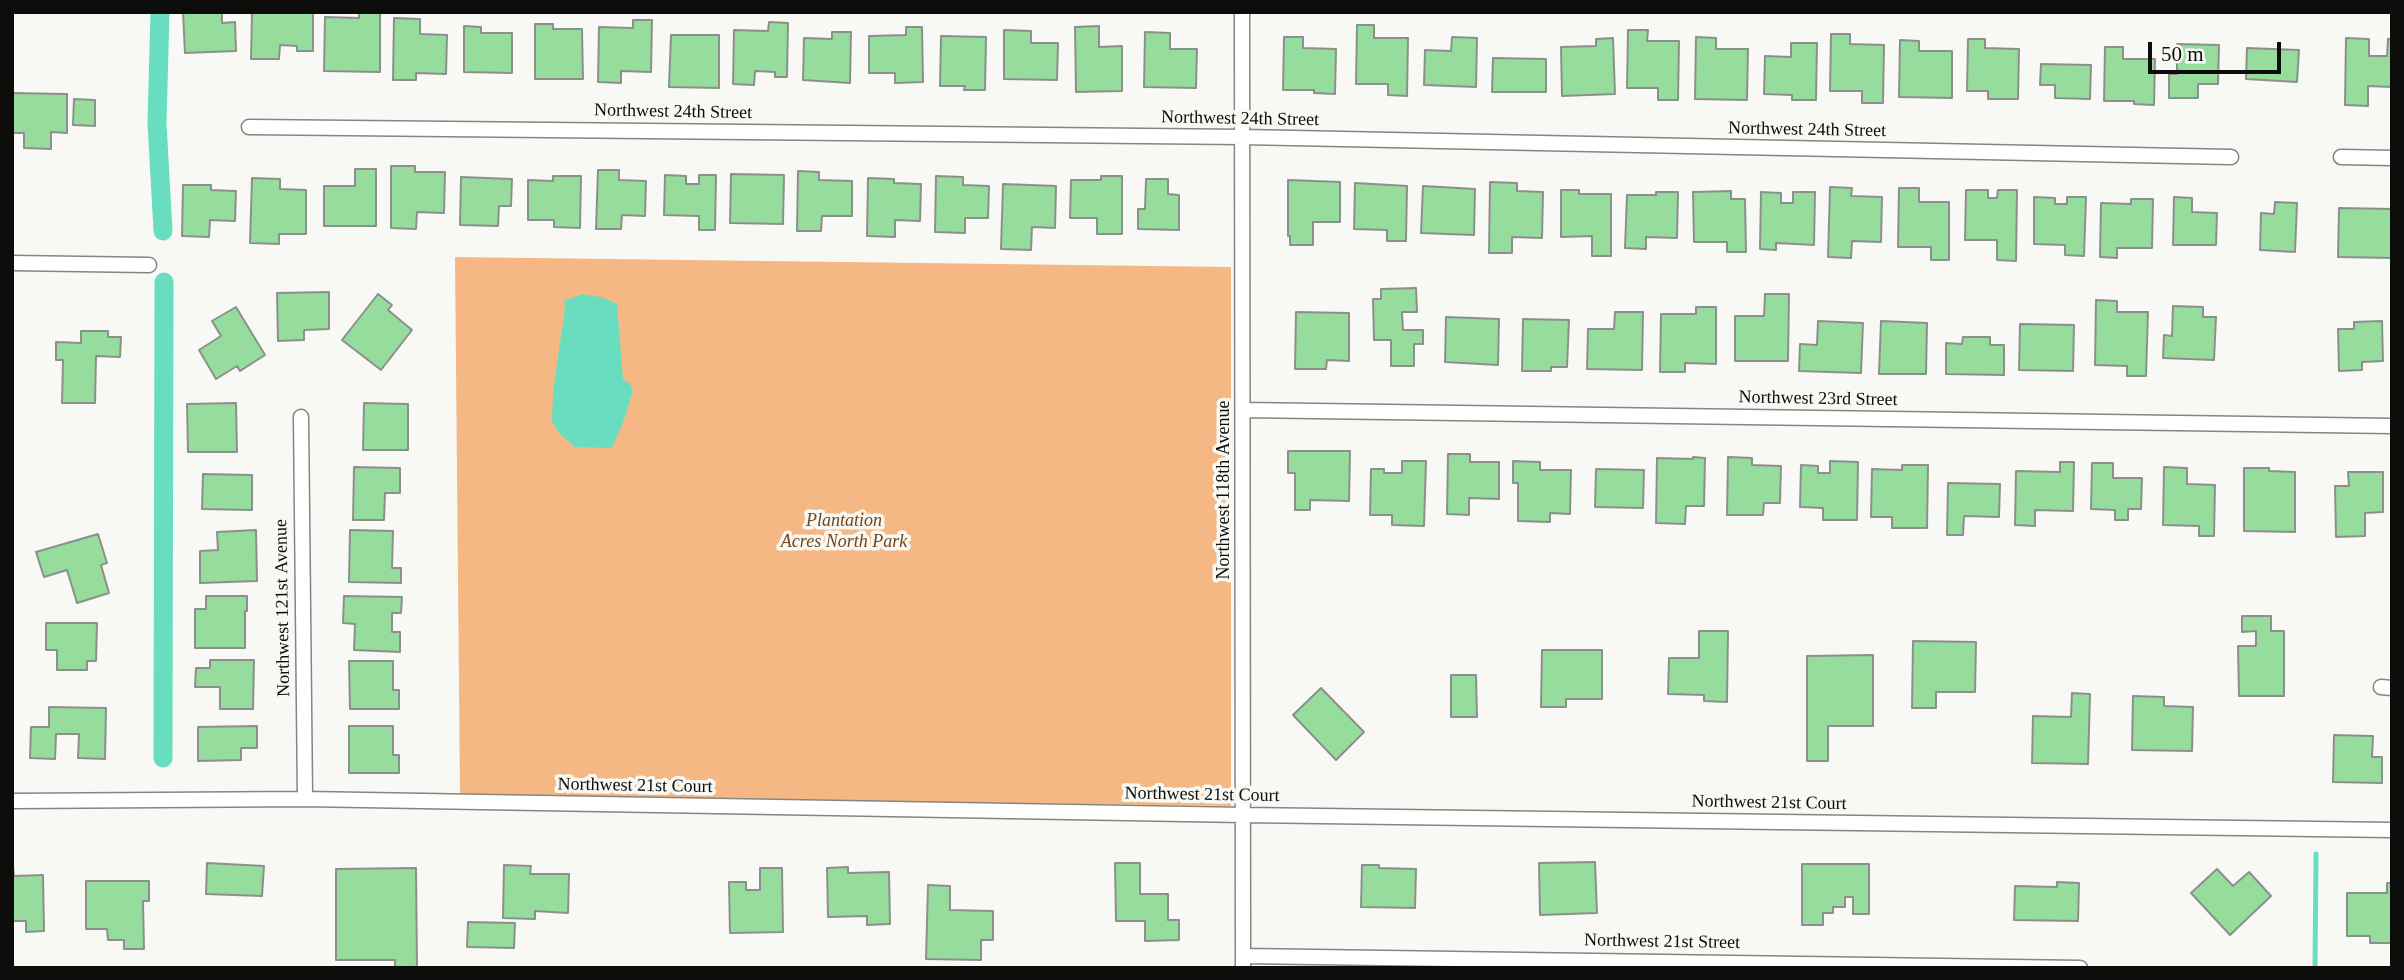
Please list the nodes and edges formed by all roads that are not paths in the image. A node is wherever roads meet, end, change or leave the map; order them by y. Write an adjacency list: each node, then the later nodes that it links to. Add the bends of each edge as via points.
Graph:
1 (1242, 12): 3 (street, Northwest 118th Avenue)
2 (249, 127): 3 (street, Northwest 24th Street)
3 (1243, 138): 4 (street, Northwest 24th Street); 9 (street, Northwest 118th Avenue)
4 (2231, 158)
5 (2341, 158): 6 (street)
6 (2392, 158)
7 (12, 263): 8 (street)
8 (149, 265)
9 (1243, 410): 11 (street, Northwest 23rd Street); 14 (street, Northwest 118th Avenue)
10 (301, 417): 12 (street, Northwest 121st Avenue)
11 (2392, 426)
12 (304, 799): 13 (street, Northwest 21st Court); 14 (street, Northwest 21st Court)
13 (12, 801)
14 (1244, 815): 15 (street, Northwest 21st Court); 16 (street, Northwest 118th Avenue)
15 (2392, 830)
16 (1244, 962): 17 (street, Northwest 21st Street)
17 (2080, 968)

